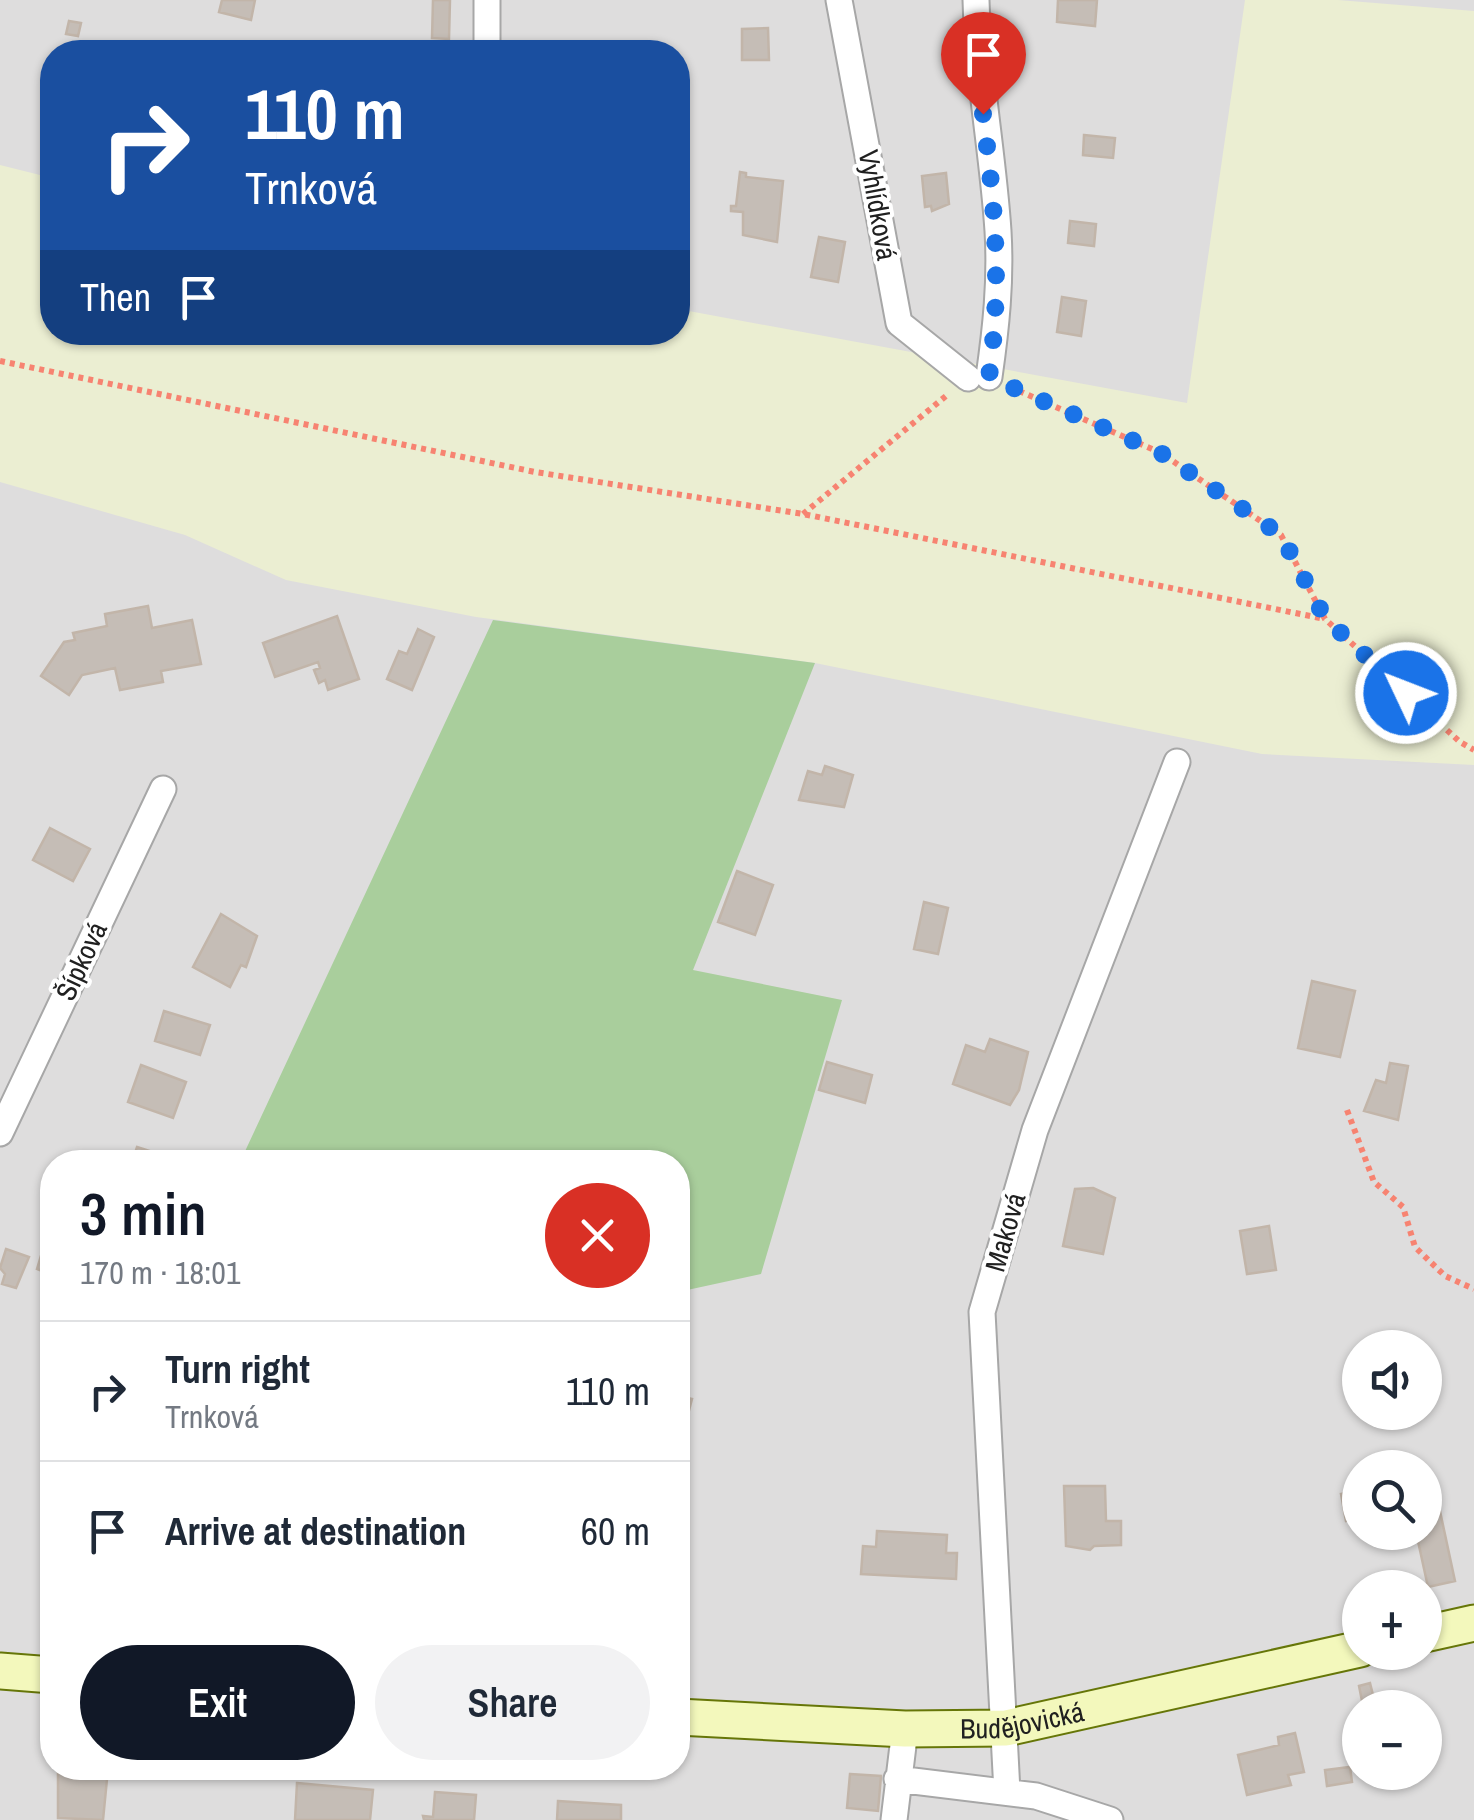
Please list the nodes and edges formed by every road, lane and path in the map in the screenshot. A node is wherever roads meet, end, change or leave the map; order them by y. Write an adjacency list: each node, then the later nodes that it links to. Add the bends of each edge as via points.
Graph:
1 (486, 0): 4 (street)
2 (840, 0): 6 (street, Vyhlídková, via 898,324)
3 (976, 0): 6 (street, via 999,306)
4 (487, 40)
5 (0, 360): 7 (path, via 536,472)
6 (978, 378): 7 (path); 8 (path, via 1161,453 1281,535)
7 (803, 514): 8 (path)
8 (1325, 618): 9 (path)
9 (1474, 750)
10 (1177, 762): 21 (street, Maková, via 1035,1130 982,1312)
11 (163, 788): 13 (street, Šípková)
12 (1347, 1110): 14 (path, via 1374,1182 1403,1206 1415,1247 1445,1276)
13 (0, 1133)
14 (1474, 1289)
15 (1474, 1623): 16 (main road)
16 (1442, 1630)
17 (1342, 1653): 21 (main road, Budějovická)
18 (0, 1671): 19 (main road)
19 (40, 1674)
20 (690, 1718): 22 (main road, Budějovická)
21 (1006, 1728): 22 (main road, Budějovická); 24 (street, Maková)
22 (905, 1730): 23 (street)
23 (898, 1779): 24 (street); 25 (street)
24 (1007, 1792): 26 (street)
25 (894, 1820)
26 (1110, 1820)

